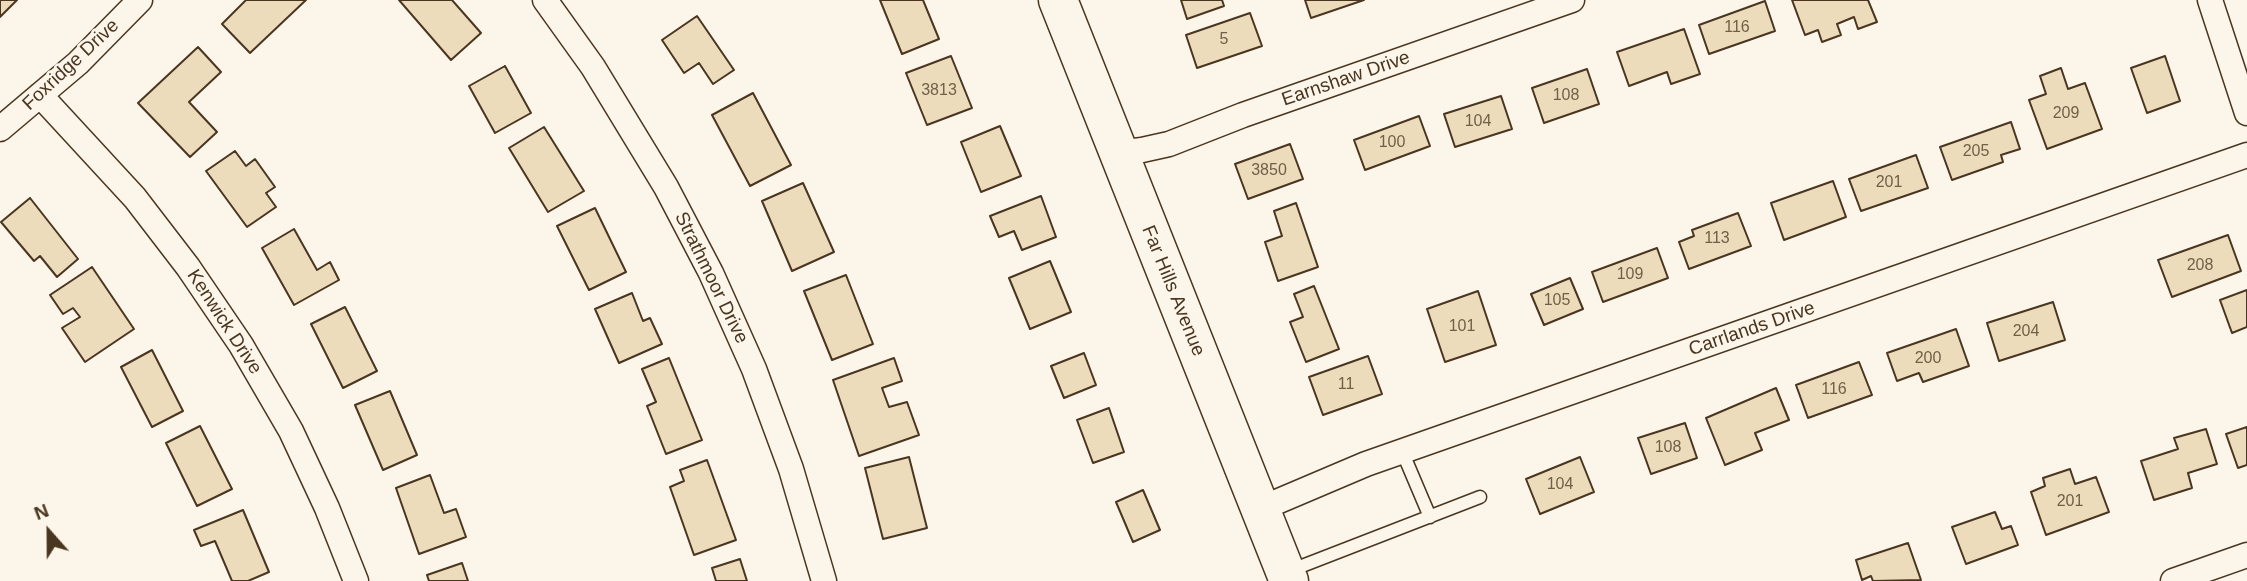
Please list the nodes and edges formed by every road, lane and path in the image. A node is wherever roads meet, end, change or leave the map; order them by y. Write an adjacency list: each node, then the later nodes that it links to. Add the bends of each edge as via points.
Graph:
1 (140, 0): 6 (street, Foxridge Drive)
2 (545, 0): 18 (street, Strathmoor Drive, via 593,67 666,187 711,273 754,369 791,469)
3 (1058, 0): 9 (main road, Far Hills Avenue)
4 (1572, 0): 9 (street, Earnshaw Drive, via 1169,144)
5 (2210, 0): 7 (street)
6 (40, 95): 8 (street, Foxridge Drive); 17 (street, Kenwick Drive, via 135,198 242,345 291,431)
7 (2247, 113)
8 (0, 129)
9 (1118, 153): 13 (main road, Far Hills Avenue)
10 (2247, 155): 11 (street, Carrlands Drive)
11 (1402, 451): 13 (street, Carrlands Drive); 14 (lane)
12 (1480, 498): 14 (lane)
13 (1260, 509): 16 (main road, Far Hills Avenue)
14 (1430, 517): 16 (lane)
15 (2247, 555): 19 (street)
16 (1288, 577)
17 (356, 581)
18 (824, 581)
19 (2173, 581)

